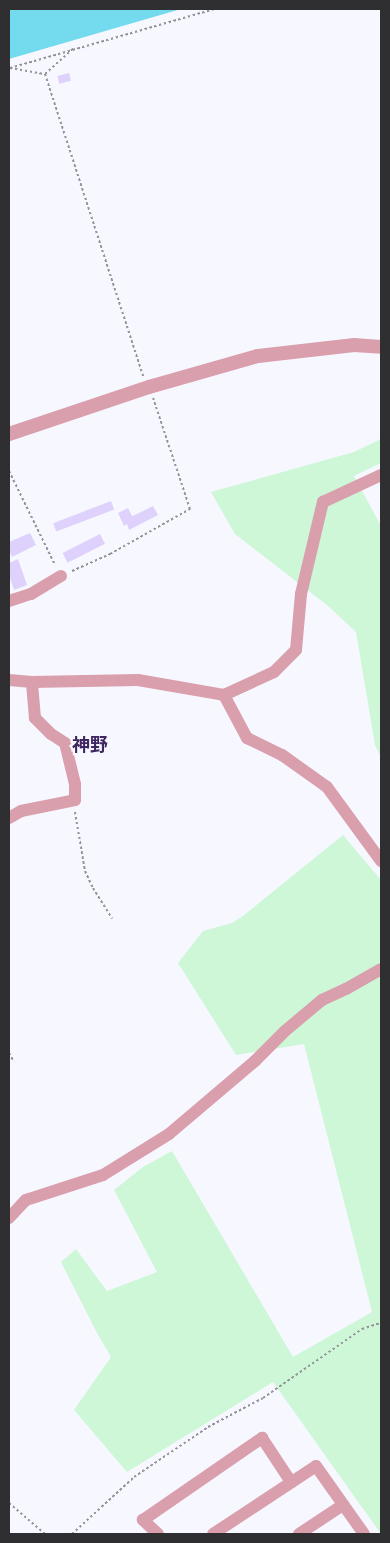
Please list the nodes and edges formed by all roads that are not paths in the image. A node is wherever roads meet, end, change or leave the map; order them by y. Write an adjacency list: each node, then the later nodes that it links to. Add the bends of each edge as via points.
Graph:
1 (381, 347): 2 (street, via 346,346 258,356)
2 (9, 434)
3 (381, 475): 8 (street, via 323,502 300,594 296,650 274,672)
4 (61, 576): 5 (street, via 31,594)
5 (9, 601)
6 (9, 680): 7 (street)
7 (32, 682): 8 (street, via 138,680); 9 (street, via 35,718 65,743 76,784 75,800 21,811)
8 (224, 695): 10 (street, via 247,738 282,755 327,787)
9 (9, 818)
10 (381, 861)
11 (381, 969): 12 (street, via 322,1000 169,1134 103,1175 26,1200)
12 (9, 1218)
13 (291, 1482): 14 (street, via 316,1466); 15 (street, via 262,1438 143,1520); 16 (street)
14 (343, 1505): 17 (street); 18 (street)
15 (158, 1534)
16 (213, 1534)
17 (298, 1534)
18 (364, 1534)

